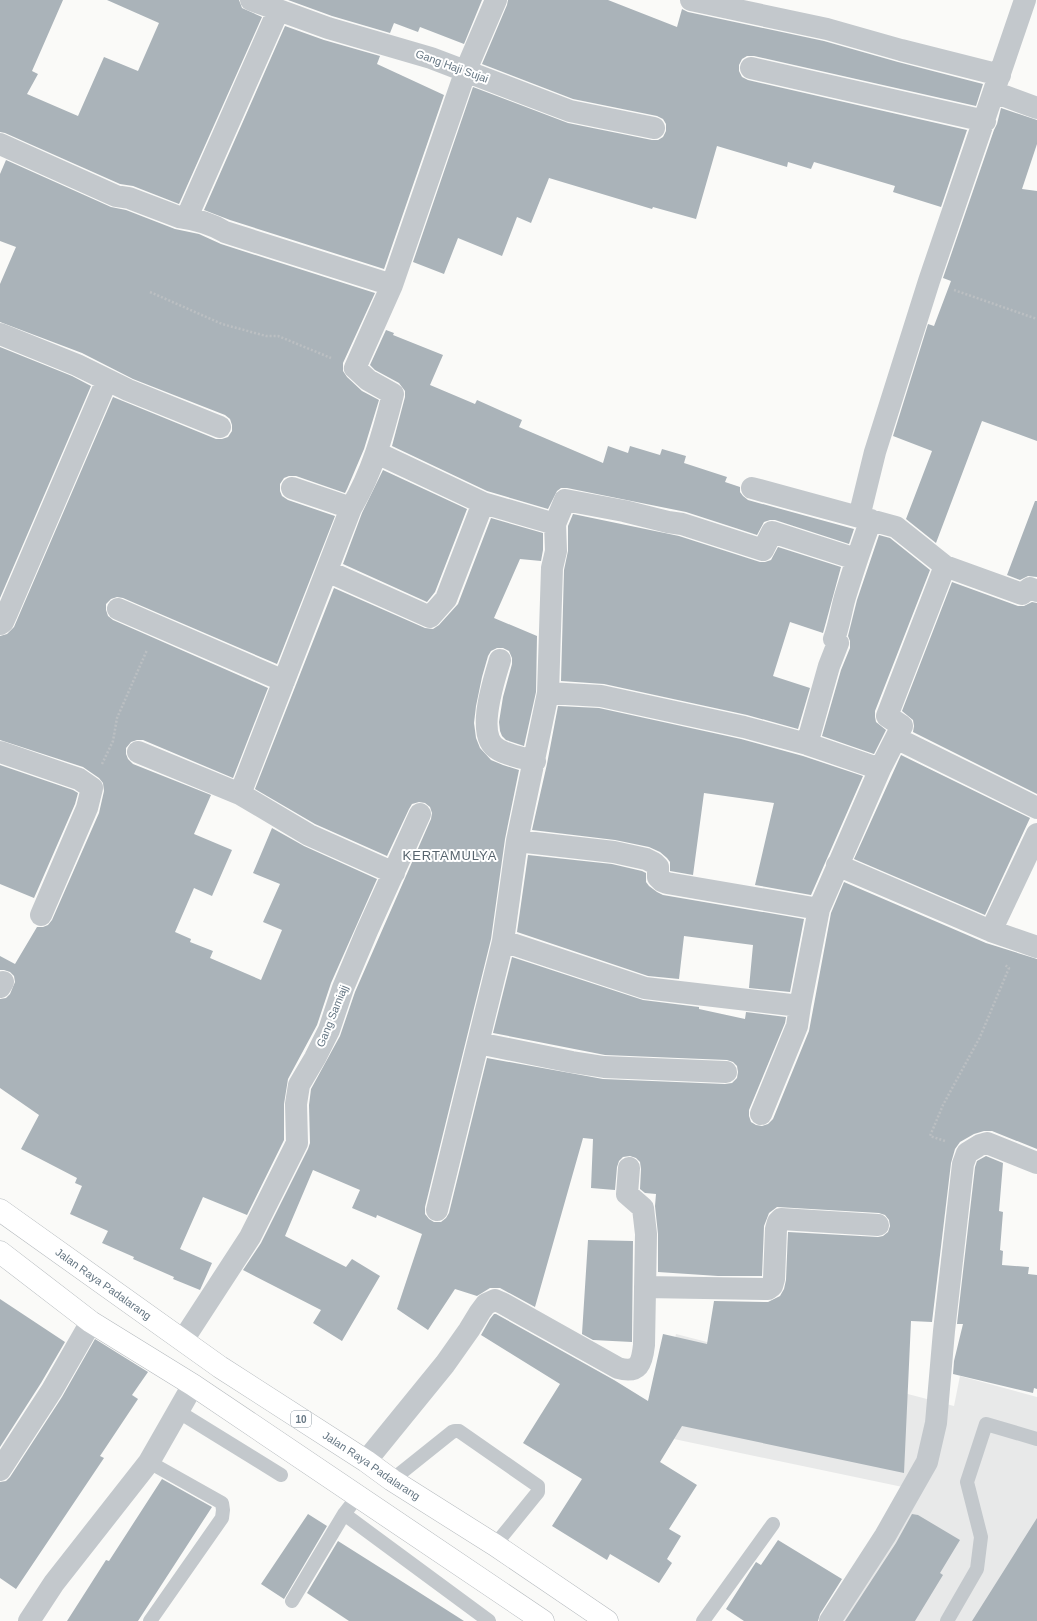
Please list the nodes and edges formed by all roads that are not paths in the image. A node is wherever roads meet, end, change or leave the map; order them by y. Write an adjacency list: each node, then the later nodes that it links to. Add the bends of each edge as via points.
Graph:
1 (251, 0): 5 (street, Gang Haji Sujai)
2 (496, 0): 7 (street)
3 (691, 0): 8 (street, via 827,29 901,50)
4 (1025, 0): 8 (street)
5 (278, 11): 7 (street, Gang Haji Sujai); 13 (street)
6 (751, 68): 10 (street)
7 (466, 70): 11 (street, Gang Haji Sujai, via 570,111); 14 (street)
8 (997, 84): 9 (street); 10 (street)
9 (1037, 108)
10 (985, 121): 23 (street, via 929,281 875,452)
11 (654, 128)
12 (0, 144): 13 (street, via 116,196 129,198 179,217)
13 (187, 217): 14 (street)
14 (392, 285): 18 (street, via 355,368 368,380 393,394)
15 (0, 334): 16 (street)
16 (107, 380): 17 (street); 30 (street)
17 (220, 427)
18 (377, 452): 21 (street); 22 (street)
19 (292, 488): 22 (street)
20 (752, 488): 23 (street)
21 (483, 503): 24 (street); 27 (street, via 446,599 430,617)
22 (351, 508): 27 (street)
23 (865, 518): 25 (street); 26 (street, via 896,527)
24 (555, 524): 25 (street, via 565,500 682,524 763,550 772,532); 33 (street, via 556,551 552,568)
25 (856, 559): 35 (street, via 834,639 838,643)
26 (945, 566): 28 (street, via 1022,594 1030,588); 34 (street, via 887,716 902,726)
27 (327, 571): 32 (street)
28 (1037, 591)
29 (118, 609): 32 (street)
30 (0, 624)
31 (500, 660): 38 (street, via 486,718 491,741 499,750)
32 (284, 681): 40 (street)
33 (548, 694): 35 (street, via 601,696 744,727); 38 (street)
34 (896, 738): 39 (street); 41 (street)
35 (807, 744): 39 (street)
36 (0, 752): 48 (street, via 79,779 92,788 87,808)
37 (138, 752): 40 (street)
38 (535, 761): 44 (street)
39 (880, 769): 45 (street)
40 (240, 794): 46 (street, via 309,835)
41 (1037, 808)
42 (420, 814): 46 (street, Gang Samiajj)
43 (1037, 834): 49 (street)
44 (517, 841): 47 (street, via 614,852 646,859 654,863 658,868 658,877 667,883); 50 (street)
45 (837, 865): 47 (street); 49 (street)
46 (394, 873): 64 (street, Gang Samiajj, via 343,988 329,1030 299,1085 296,1104 297,1143 250,1237)
47 (818, 910): 52 (street)
48 (41, 915)
49 (994, 933): 51 (street)
50 (503, 941): 52 (street, via 645,988); 53 (street)
51 (1037, 947)
52 (800, 1006): 55 (street, via 797,1026)
53 (478, 1043): 54 (street, via 604,1067); 59 (street)
54 (726, 1072)
55 (761, 1114)
56 (1037, 1163): 84 (street, via 987,1143 967,1153 963,1164 936,1423 926,1462 885,1536)
57 (629, 1168): 62 (street, via 627,1194 643,1208 646,1234)
58 (0, 1210): 64 (highway, Jalan Raya Padalarang / 10)
59 (436, 1210)
60 (878, 1225): 62 (street, via 781,1219 776,1229 774,1279 768,1289)
61 (0, 1252): 63 (highway)
62 (645, 1287): 68 (street, via 642,1361 636,1368 627,1371 502,1303 495,1300 486,1304 445,1364)
63 (91, 1322): 65 (highway); 70 (street, via 52,1390)
64 (182, 1340): 68 (highway, Jalan Raya Padalarang / 10, via 220,1368)
65 (193, 1385): 66 (street); 73 (highway)
66 (179, 1412): 69 (street); 71 (lane)
67 (1037, 1439): 85 (lane, via 986,1424 967,1482 981,1537 977,1569)
68 (366, 1461): 72 (highway, Jalan Raya Padalarang / 10)
69 (149, 1462): 78 (street, via 54,1584); 79 (lane, via 222,1503 223,1510 222,1518)
70 (0, 1470)
71 (281, 1475)
72 (392, 1480): 76 (highway, Jalan Raya Padalarang / 10); 76 (lane, via 452,1432 459,1431 538,1486 538,1492)
73 (358, 1496): 74 (lane); 81 (highway)
74 (344, 1514): 77 (lane); 80 (lane)
75 (773, 1524): 83 (lane)
76 (495, 1545): 82 (highway, Jalan Raya Padalarang / 10)
77 (292, 1601)
78 (29, 1621)
79 (150, 1621)
80 (489, 1621)
81 (543, 1621)
82 (607, 1621)
83 (703, 1621)
84 (830, 1621)
85 (947, 1621)

